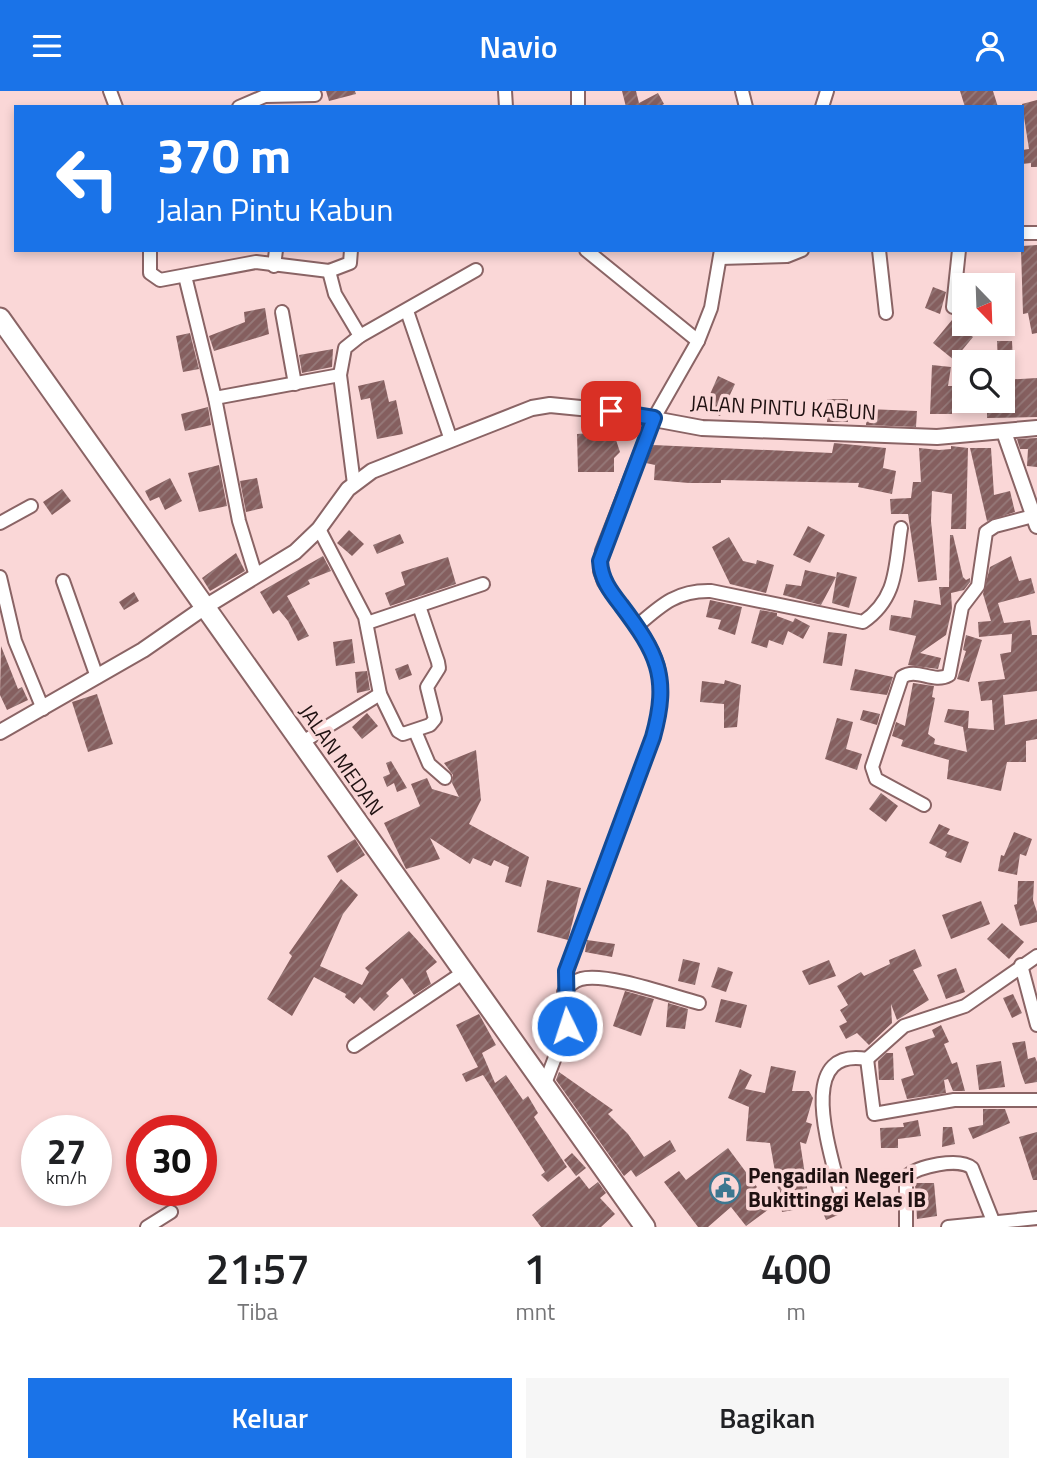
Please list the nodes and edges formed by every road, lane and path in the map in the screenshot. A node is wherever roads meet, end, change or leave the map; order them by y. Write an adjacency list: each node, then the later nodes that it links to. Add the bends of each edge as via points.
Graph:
1 (315, 95): 2 (street, via 265,96)
2 (244, 105)
3 (150, 252): 15 (street, via 148,267 154,278)
4 (276, 252): 11 (street)
5 (351, 252): 13 (street, via 350,263)
6 (588, 252): 21 (street)
7 (796, 252): 10 (street)
8 (879, 252): 18 (street)
9 (958, 252): 14 (street)
10 (721, 254): 21 (street, via 711,308)
11 (274, 266): 13 (street); 15 (street, via 256,262 231,265)
12 (476, 270): 16 (street)
13 (329, 271): 20 (street, via 335,294)
14 (956, 273)
15 (185, 277): 24 (street)
16 (407, 311): 20 (street); 28 (street)
17 (282, 312): 23 (street)
18 (886, 313)
19 (0, 318): 40 (main road, JALAN MEDAN)
20 (360, 336): 22 (street, via 345,348)
21 (698, 341): 25 (street)
22 (340, 375): 23 (street); 29 (street)
23 (295, 384): 24 (street)
24 (215, 398): 35 (street, via 239,521)
25 (654, 418): 27 (street, JALAN PINTU KABUN, via 702,428 937,437); 28 (street, JALAN PINTU KABUN, via 550,405 510,415); 42 (street, via 600,561 604,582)
26 (1037, 428): 27 (street, JALAN PINTU KABUN)
27 (1004, 432): 31 (street)
28 (451, 440): 29 (street, JALAN PINTU KABUN, via 397,459)
29 (354, 484): 34 (street, JALAN PINTU KABUN)
30 (30, 506): 32 (street)
31 (1035, 521): 50 (street, via 995,526 986,532 978,586 962,607 949,675 939,679 912,673 902,677 872,768 876,779)
32 (0, 523)
33 (901, 528): 42 (street, via 892,590 863,622 695,591 666,600)
34 (319, 529): 35 (street, JALAN PINTU KABUN, via 295,552); 41 (street)
35 (257, 576): 40 (street, JALAN PINTU KABUN)
36 (0, 577): 45 (street, via 15,641)
37 (63, 581): 43 (street)
38 (483, 584): 39 (street)
39 (419, 606): 41 (street); 46 (street, via 439,668 427,687 434,721)
40 (205, 607): 43 (street, JALAN PINTU KABUN); 48 (main road, JALAN MEDAN)
41 (367, 623): 44 (street)
42 (637, 627): 54 (street, via 659,666 662,700 566,971)
43 (97, 677): 45 (street, JALAN PINTU KABUN)
44 (380, 694): 46 (street, via 401,733); 48 (street)
45 (43, 709): 47 (street, JALAN PINTU KABUN)
46 (415, 731): 49 (street, via 429,764)
47 (0, 732)
48 (301, 743): 53 (main road, JALAN MEDAN)
49 (445, 778)
50 (924, 805)
51 (1037, 956): 52 (street)
52 (1021, 965): 56 (street); 58 (street, via 965,1006 904,1026)
53 (464, 972): 57 (street); 59 (main road, JALAN MEDAN)
54 (564, 992): 55 (street, via 571,983 587,978 623,982); 59 (street, via 567,1026)
55 (698, 1003)
56 (1037, 1025)
57 (354, 1046)
58 (867, 1059): 60 (street, via 874,1114 954,1100); 61 (street, via 842,1062 822,1080 823,1118)
59 (544, 1086): 66 (main road, JALAN MEDAN)
60 (1037, 1100)
61 (840, 1192)
62 (171, 1212): 65 (street)
63 (1037, 1218): 64 (street)
64 (993, 1221): 67 (street, via 972,1168 956,1163 906,1177); 68 (street)
65 (147, 1227)
66 (645, 1227)
67 (906, 1227)
68 (948, 1227)

